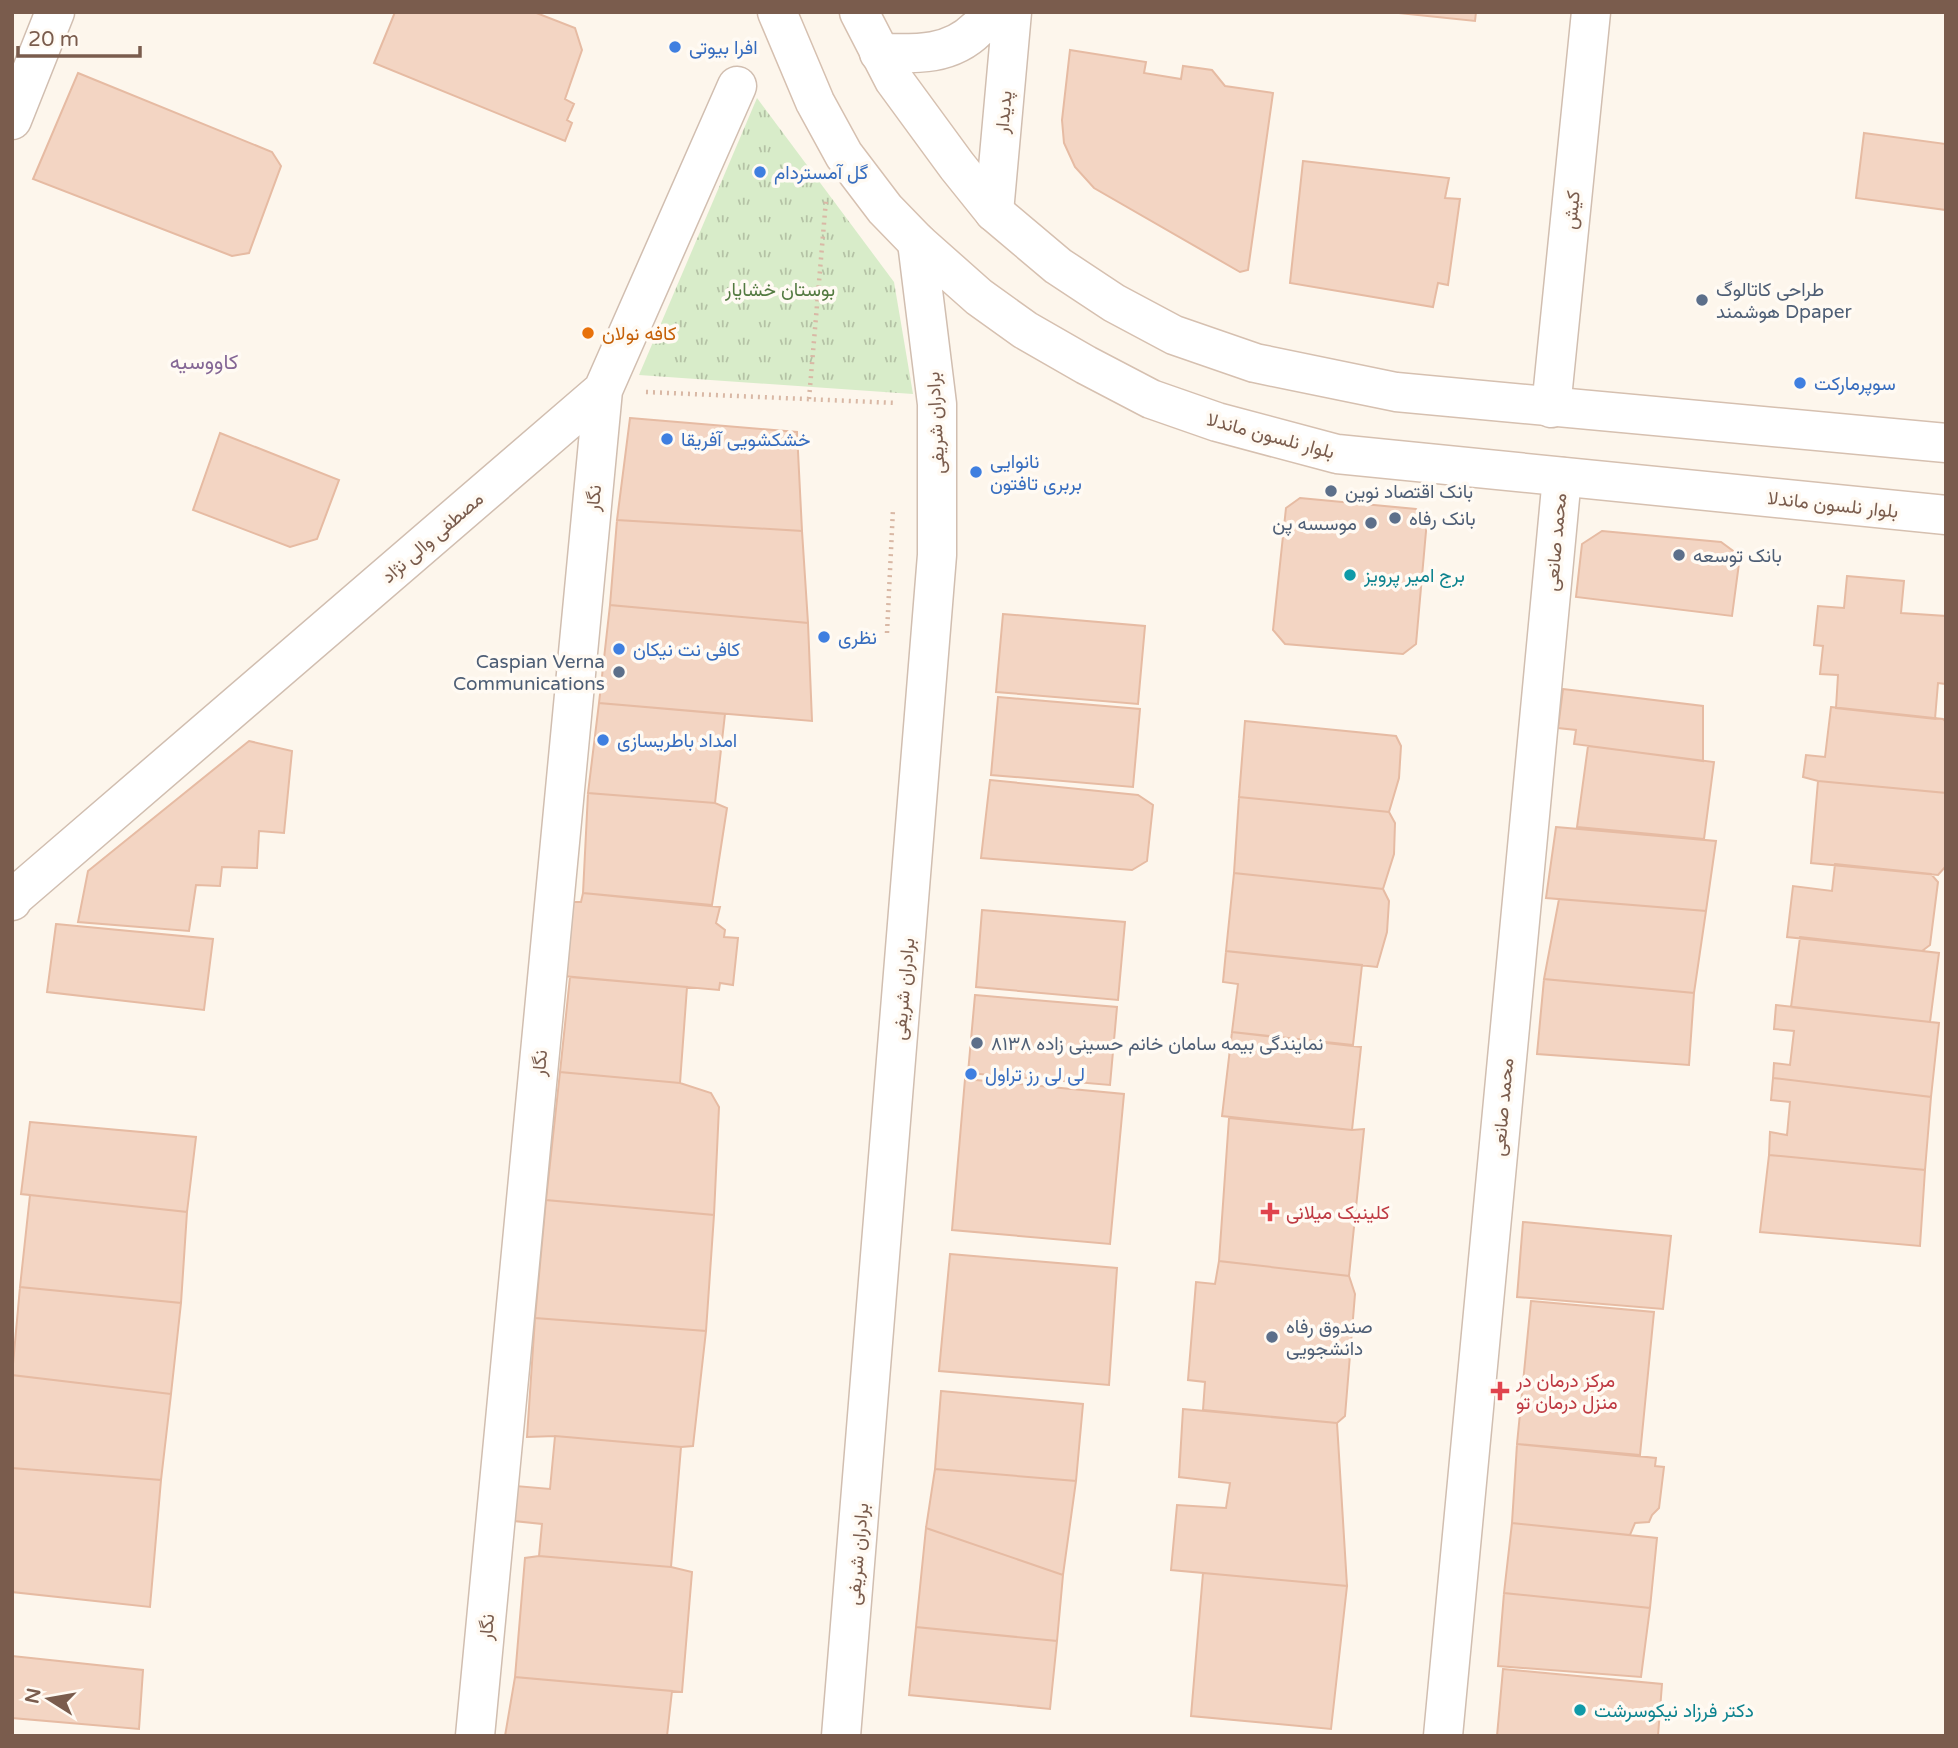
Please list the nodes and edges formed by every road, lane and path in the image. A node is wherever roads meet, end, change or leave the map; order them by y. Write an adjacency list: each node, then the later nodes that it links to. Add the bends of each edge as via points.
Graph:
1 (55, 12): 9 (street)
2 (777, 12): 12 (street, بلوار نلسون ماندلا, via 814,102 844,155)
3 (859, 12): 7 (street)
4 (991, 12): 7 (street, via 970,37 942,51)
5 (1012, 12): 11 (street, پدیدار)
6 (1591, 12): 16 (street, کیش)
7 (879, 53): 11 (street, via 894,80)
8 (737, 86): 13 (street, مصطفی والی نژاد)
9 (12, 120)
10 (827, 188): 14 (path)
11 (994, 212): 16 (street, via 1058,266 1174,335 1255,363 1396,392)
12 (917, 242): 15 (street, برادران شریفی); 18 (street, بلوار نلسون ماندلا, via 1025,330 1152,399 1217,422 1337,453)
13 (603, 390): 14 (path); 20 (street, مصطفی والی نژاد); 21 (street, نگار)
14 (809, 399): 15 (path)
15 (937, 404): 22 (street, برادران شریفی, via 937,555)
16 (1551, 408): 17 (street)
17 (1946, 443)
18 (1562, 477): 19 (street, بلوار نلسون ماندلا); 23 (street, محمد صانعی)
19 (1946, 515)
20 (12, 899)
21 (475, 1736)
22 (841, 1736)
23 (1443, 1736)

